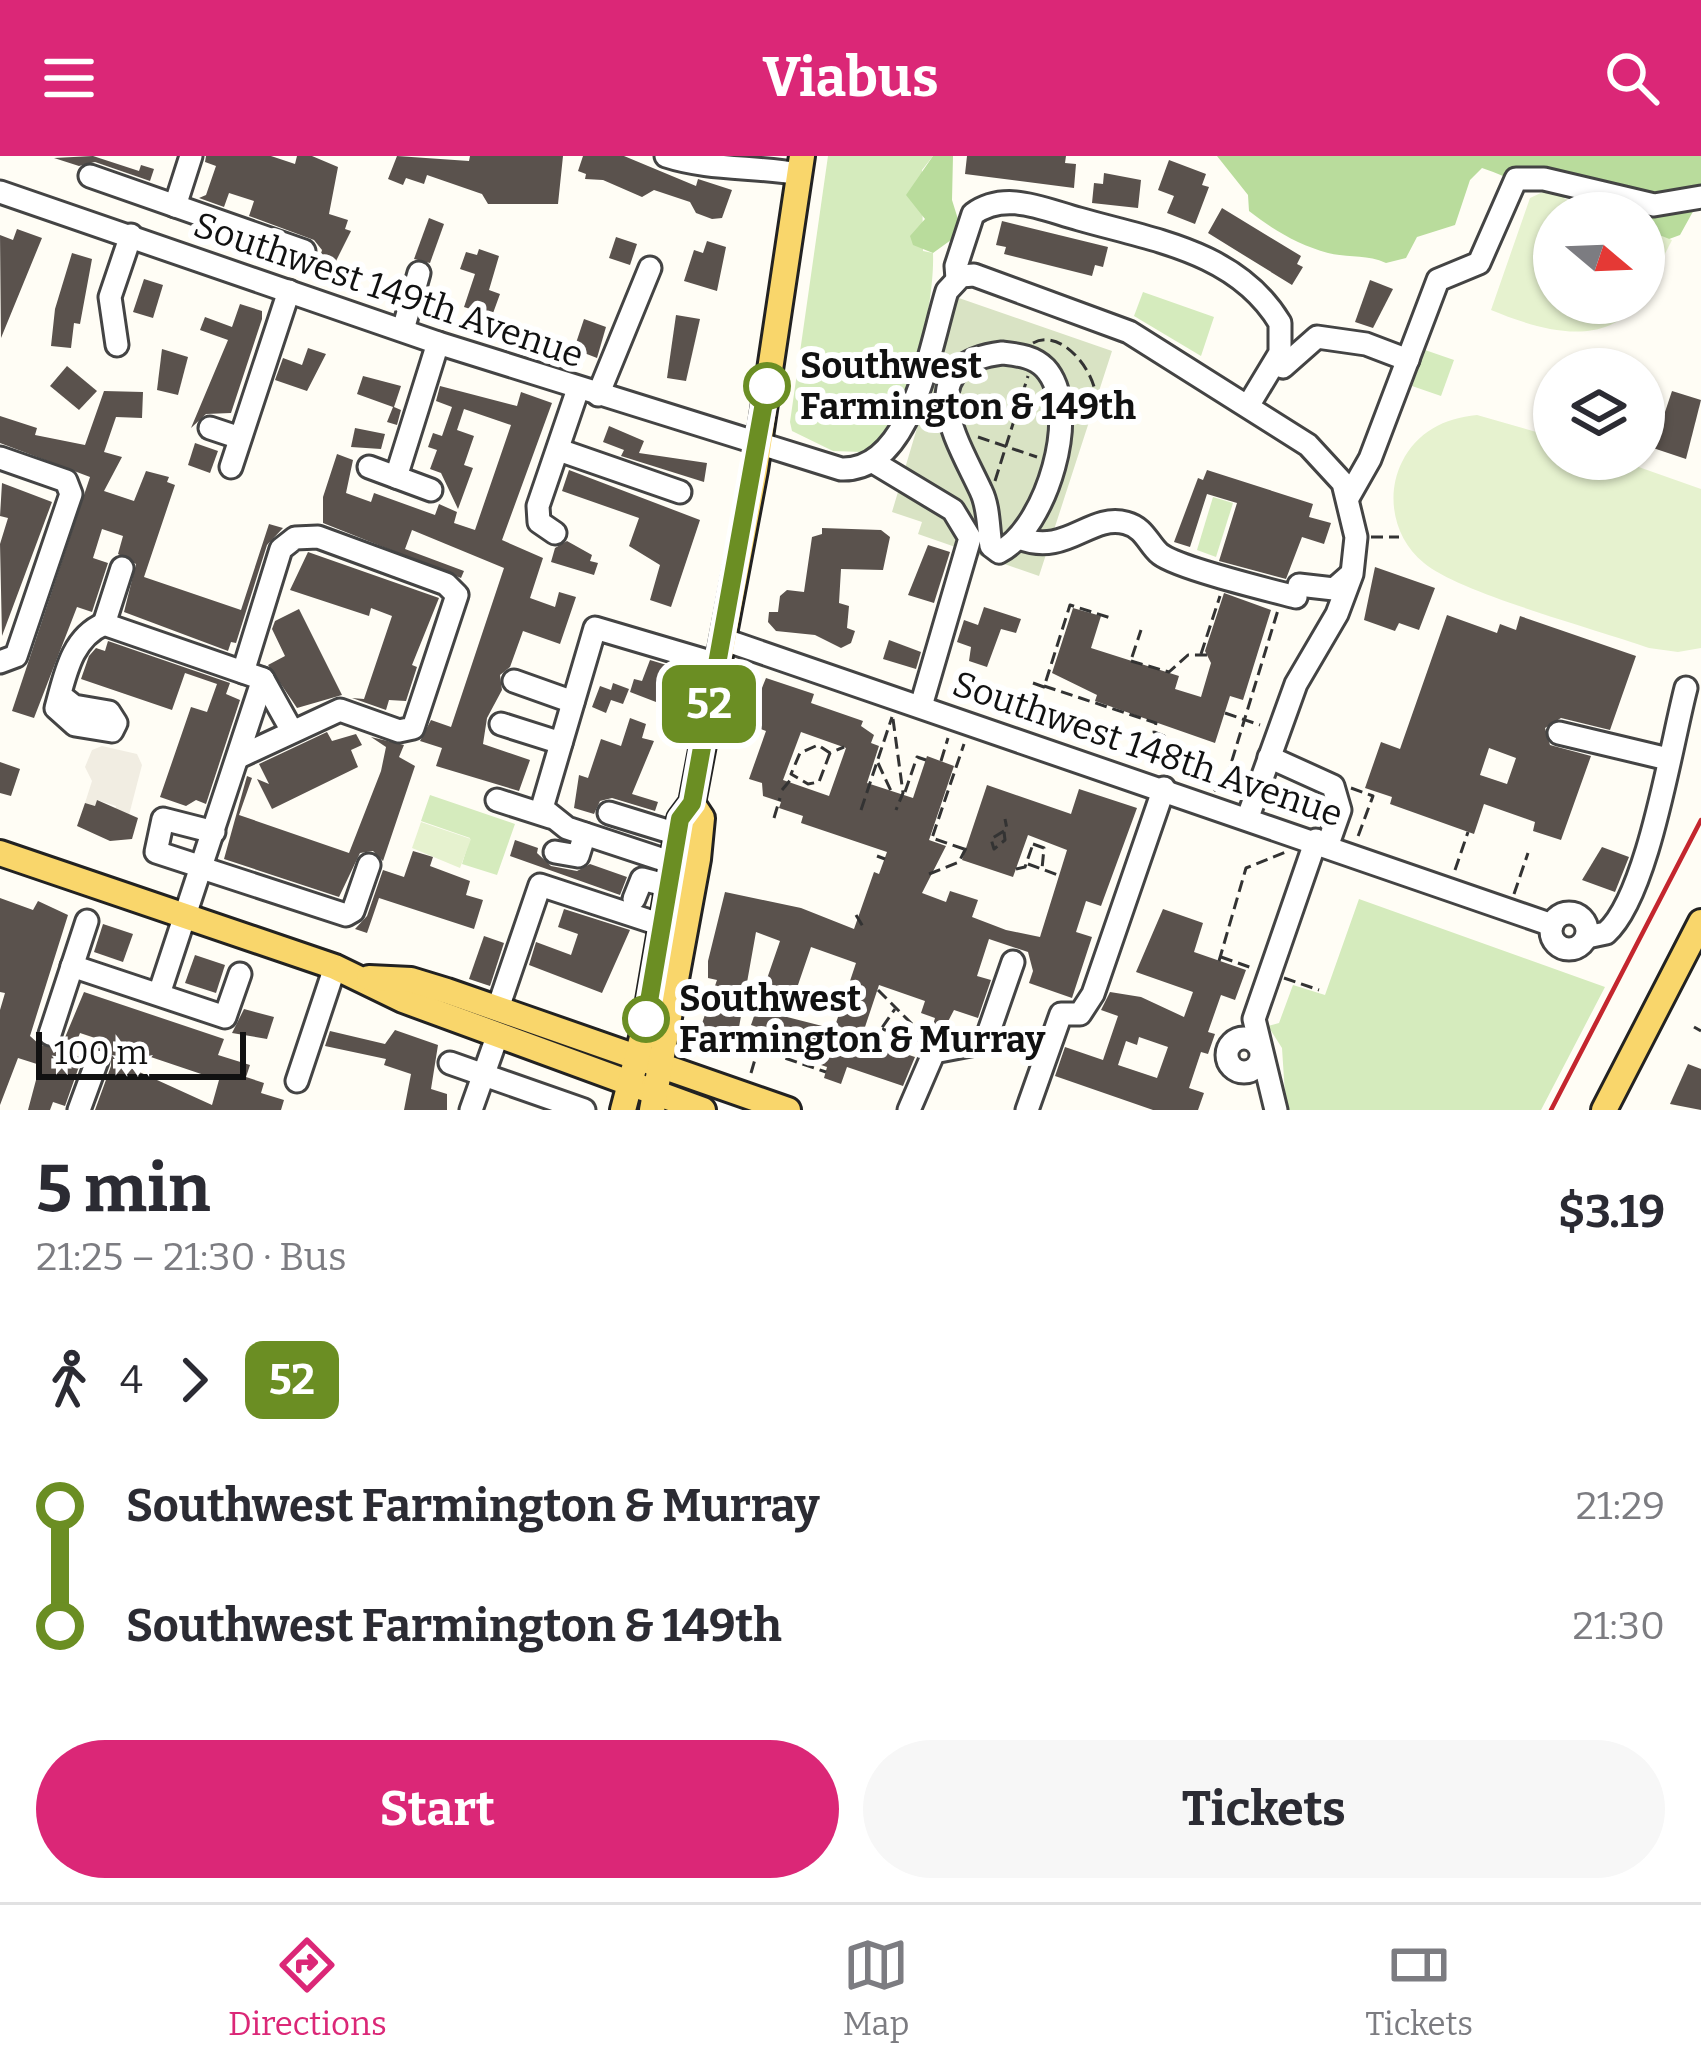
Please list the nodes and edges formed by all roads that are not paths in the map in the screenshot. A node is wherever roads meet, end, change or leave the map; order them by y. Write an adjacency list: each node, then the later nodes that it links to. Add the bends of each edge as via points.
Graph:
1 (190, 156): 8 (street)
2 (666, 156): 3 (street, via 704,166)
3 (740, 160): 4 (street)
4 (800, 165): 26 (main road)
5 (90, 176): 8 (street)
6 (0, 192): 10 (street, Southwest 149th Avenue)
7 (1701, 197): 20 (street, via 1654,205 1516,179 1479,262 1438,280)
8 (175, 206): 9 (street)
9 (211, 218): 11 (street); 12 (street)
10 (131, 236): 12 (street, Southwest 149th Avenue); 19 (street, via 110,297)
11 (304, 251)
12 (197, 258): 16 (street, Southwest 149th Avenue)
13 (650, 268): 22 (street)
14 (419, 273): 17 (street)
15 (957, 279): 21 (street, via 968,224 988,206 1032,204 1150,235 1224,269 1274,313 1283,333); 23 (street, via 974,274 1114,325); 29 (street, via 946,291 902,428)
16 (290, 291): 17 (street, Southwest 149th Avenue); 25 (street)
17 (403, 330): 18 (street, Southwest 149th Avenue)
18 (438, 343): 22 (street, Southwest 149th Avenue); 32 (street)
19 (117, 345)
20 (1408, 360): 21 (street, via 1317,337 1283,367); 35 (street)
21 (1275, 364): 23 (street)
22 (588, 392): 26 (street, Southwest 149th Avenue); 27 (street)
23 (1248, 406): 35 (street, via 1327,460)
24 (210, 428): 25 (street)
25 (240, 438): 30 (street)
26 (758, 445): 29 (street, Southwest 149th Avenue, via 841,469); 42 (main road)
27 (559, 450): 34 (street); 37 (street, via 537,516)
28 (0, 458): 43 (street, via 66,481 70,494 16,656)
29 (875, 463): 36 (street)
30 (231, 467)
31 (368, 467): 32 (street)
32 (396, 477): 33 (street)
33 (430, 490)
34 (680, 492)
35 (1349, 496): 40 (street, via 1357,537)
36 (978, 529): 38 (street, via 994,550); 38 (street, via 980,489 944,406 958,375 989,354 1026,356 1057,387 1054,460 1042,502); 49 (street)
37 (555, 532)
38 (1019, 538): 40 (street, via 1069,542 1102,522 1124,522 1165,556 1290,594 1334,589)
39 (122, 568): 41 (street)
40 (1352, 574): 55 (street)
41 (104, 624): 44 (street); 47 (street, via 79,640)
42 (719, 652): 48 (street, Southwest 148th Avenue, via 598,626); 49 (street, Southwest 148th Avenue); 59 (main road)
43 (0, 662)
44 (253, 675): 51 (street); 51 (street, via 281,549 295,538 317,537 458,595 413,728 399,731 340,710); 54 (street)
45 (514, 681): 48 (street)
46 (1686, 688): 56 (street)
47 (60, 695)
48 (573, 702): 53 (street)
49 (916, 715): 57 (street, Southwest 148th Avenue)
50 (501, 724): 53 (street)
51 (292, 731): 54 (street)
52 (1559, 733): 56 (street)
53 (561, 743): 61 (street, via 542,808)
54 (241, 756): 63 (street)
55 (1269, 757): 62 (street); 66 (street, via 1333,786 1340,810)
56 (1668, 759): 66 (street, Southwest 148th Avenue, via 1627,904 1606,933 1587,937 1576,913 1552,925)
57 (1154, 785): 62 (street, Southwest 148th Avenue); 103 (street, via 1093,994 1080,1014 1061,1014)
58 (497, 800): 61 (street)
59 (692, 803): 65 (main road); 89 (main road, via 702,818 698,859)
60 (609, 813): 65 (street)
61 (550, 817): 64 (street)
62 (1248, 817): 66 (street, Southwest 148th Avenue)
63 (214, 832): 70 (street); 70 (street, via 163,819 156,852)
64 (585, 834): 67 (street, via 574,858); 71 (street)
65 (677, 834): 71 (main road)
66 (1322, 842): 82 (street)
67 (555, 852)
68 (0, 853): 73 (main road)
69 (369, 866): 70 (street, via 346,915)
70 (202, 868): 73 (street)
71 (671, 874): 72 (street, via 642,879); 76 (main road)
72 (634, 898)
73 (185, 916): 79 (main road); 81 (street)
74 (87, 921): 78 (street)
75 (1701, 922): 104 (main road)
76 (662, 926): 83 (street, via 539,885); 90 (main road)
77 (1013, 962): 102 (street, via 988,1034 981,1043 934,1052)
78 (72, 966): 81 (street); 84 (street)
79 (334, 968): 83 (main road, via 412,980); 93 (street)
80 (240, 974): 81 (street, via 225,1017)
81 (159, 994)
82 (1254, 1019): 85 (street); 86 (street)
83 (498, 1021): 90 (main road); 92 (street)
84 (50, 1034)
85 (1232, 1042): 86 (street, via 1246,1037); 91 (street, via 1228,1060)
86 (1262, 1051): 91 (street, via 1257,1067); 95 (street)
87 (97, 1060): 96 (street)
88 (450, 1063): 92 (street)
89 (661, 1066): 90 (main road); 94 (main road); 101 (main road)
90 (634, 1070): 94 (main road); 99 (main road)
91 (1241, 1072): 95 (street)
92 (484, 1075): 97 (street); 98 (street)
93 (297, 1081)
94 (654, 1101): 100 (main road)
95 (1275, 1103)
96 (79, 1110)
97 (471, 1110)
98 (584, 1110)
99 (623, 1110)
100 (704, 1110)
101 (788, 1110)
102 (909, 1110)
103 (1027, 1110)
104 (1604, 1110)

